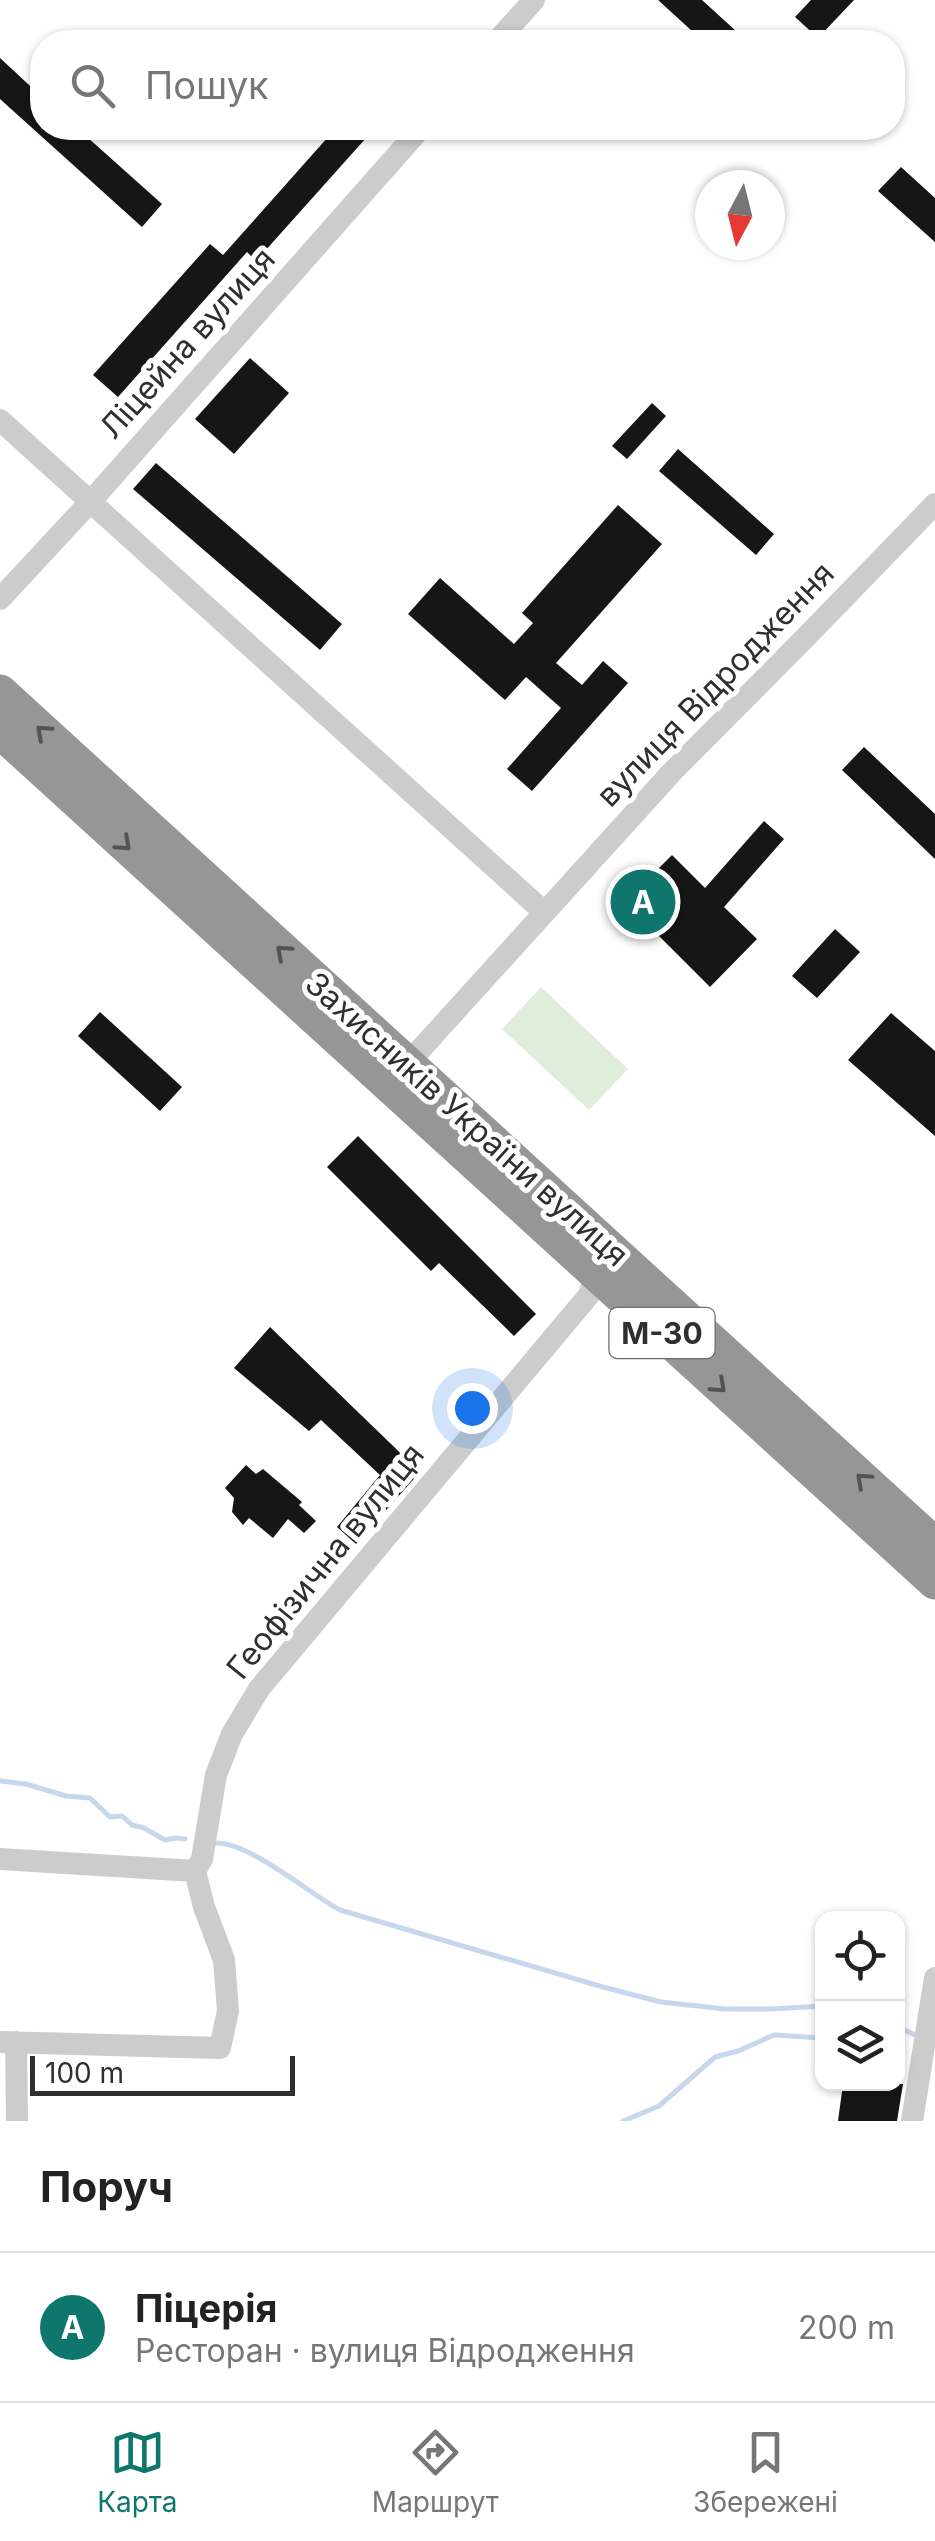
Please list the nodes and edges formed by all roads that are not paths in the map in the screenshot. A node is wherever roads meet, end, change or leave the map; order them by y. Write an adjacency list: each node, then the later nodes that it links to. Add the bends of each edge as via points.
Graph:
1 (534, 0): 2 (street)
2 (507, 30)
3 (410, 140): 5 (street, Ліцейна вулиця)
4 (0, 420): 5 (street)
5 (91, 500): 7 (street, Ліцейна вулиця); 10 (street)
6 (935, 504): 10 (street, вулиця Відродження)
7 (0, 599)
8 (0, 692): 11 (highway, Захисників України вулиця / М-30, one-way to 8)
9 (0, 731): 11 (highway, Захисників України вулиця / М-30, one-way to 11)
10 (544, 912): 11 (street, вулиця Відродження)
11 (398, 1074): 12 (highway, Захисників України вулиця / М-30); 13 (highway, Захисників України вулиця / М-30, one-way to 11)
12 (596, 1273): 14 (highway, Захисників України вулиця / М-30, one-way to 14); 16 (street, Геофізична вулиця, via 588,1295 259,1689 216,1776)
13 (935, 1545)
14 (935, 1582)
15 (0, 1859): 16 (street)
16 (196, 1871): 18 (street, via 224,1960 228,2011 220,2048)
17 (935, 1978): 20 (street)
18 (8, 2042): 19 (street)
19 (17, 2121)
20 (912, 2121)

